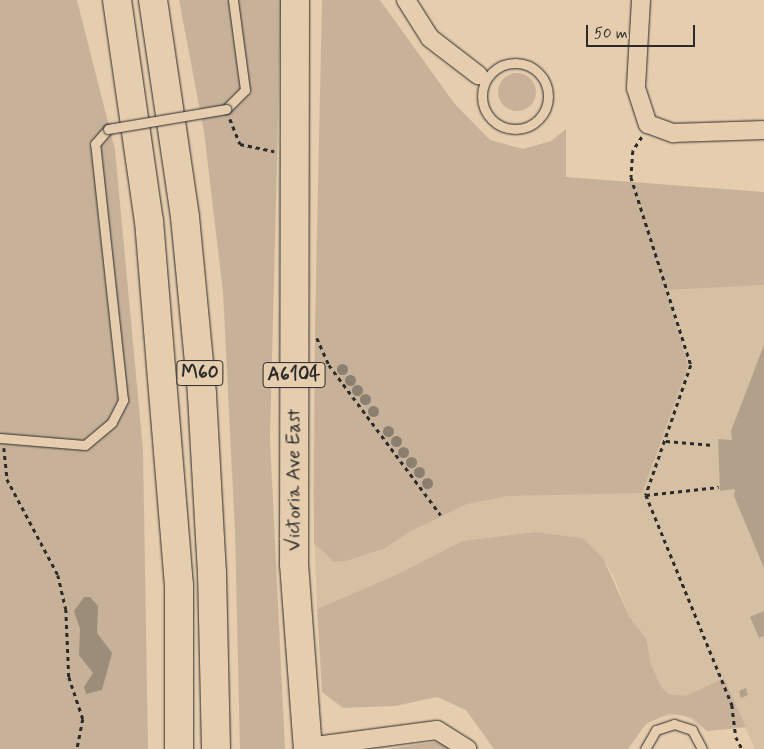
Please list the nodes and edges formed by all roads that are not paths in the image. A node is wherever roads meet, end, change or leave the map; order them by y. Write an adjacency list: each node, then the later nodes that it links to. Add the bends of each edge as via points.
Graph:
1 (117, 0): 11 (main road, M60, via 149,221 179,585)
2 (153, 0): 12 (main road, M60, via 184,217 202,395 212,573)
3 (233, 0): 9 (lane, bridge, via 245,90 226,109 108,128 95,144 123,400 112,422 84,445)
4 (295, 0): 10 (main road, Victoria Ave East / A6104, via 294,564)
5 (406, 0): 7 (street, via 430,38)
6 (641, 0): 8 (street, via 636,88 648,124 672,133)
7 (482, 77): 7 (lane, via 510,63 536,70 545,81 546,108 527,127 500,125 483,104)
8 (764, 130)
9 (2, 438)
10 (308, 748): 13 (street, via 437,730)
11 (179, 749)
12 (216, 749)
13 (467, 749)
14 (645, 749): 15 (lane, via 656,730 674,724 692,730)
15 (702, 749)

